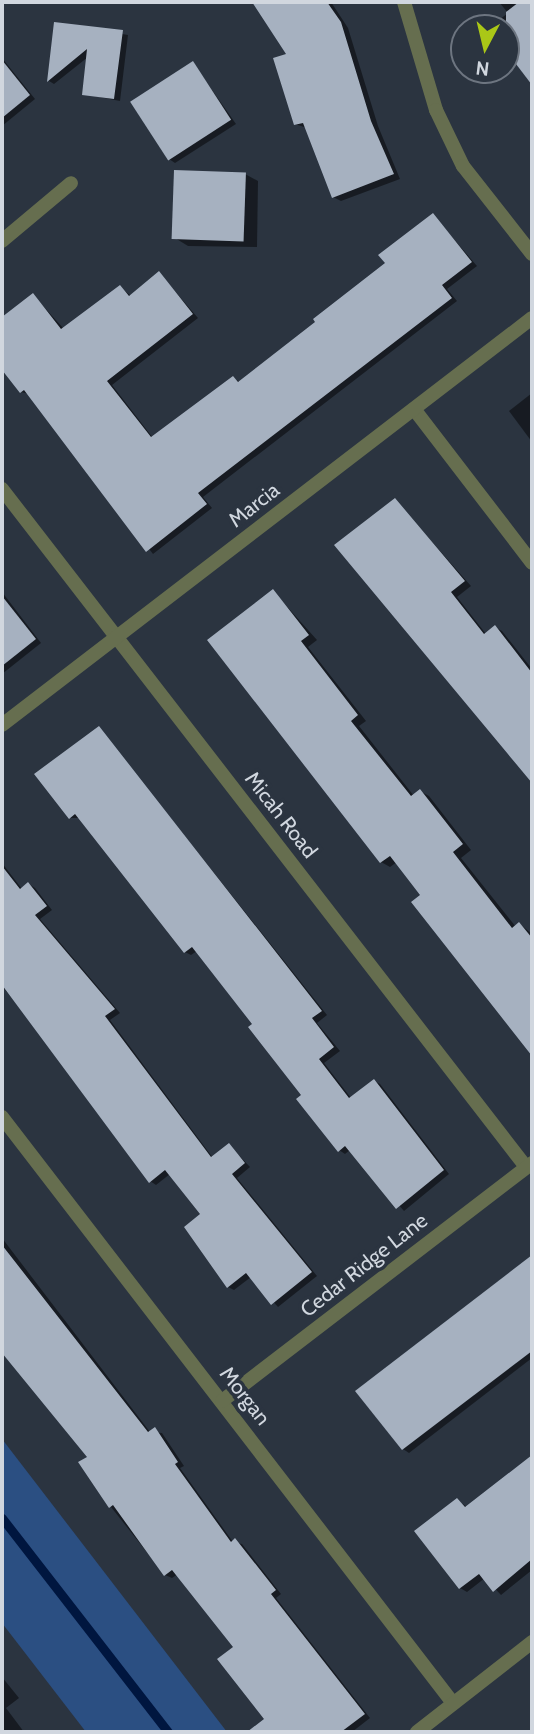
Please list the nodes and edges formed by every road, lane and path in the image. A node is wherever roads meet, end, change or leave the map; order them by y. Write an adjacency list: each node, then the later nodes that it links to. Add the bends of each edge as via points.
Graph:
1 (404, 2): 4 (street, via 436,110 463,166)
2 (71, 183): 3 (street)
3 (2, 241)
4 (532, 254)
5 (532, 318): 6 (street, Marcia)
6 (414, 409): 8 (street); 9 (street, Marcia)
7 (2, 489): 9 (street, Micah Road)
8 (532, 563)
9 (117, 637): 10 (street, Marcia); 12 (street, Micah Road)
10 (2, 725)
11 (2, 1116): 13 (street, Morgan)
12 (529, 1164): 13 (street, Cedar Ridge Lane)
13 (222, 1401): 15 (street, Morgan)
14 (532, 1642): 15 (street)
15 (453, 1703): 16 (street)
16 (417, 1732)

